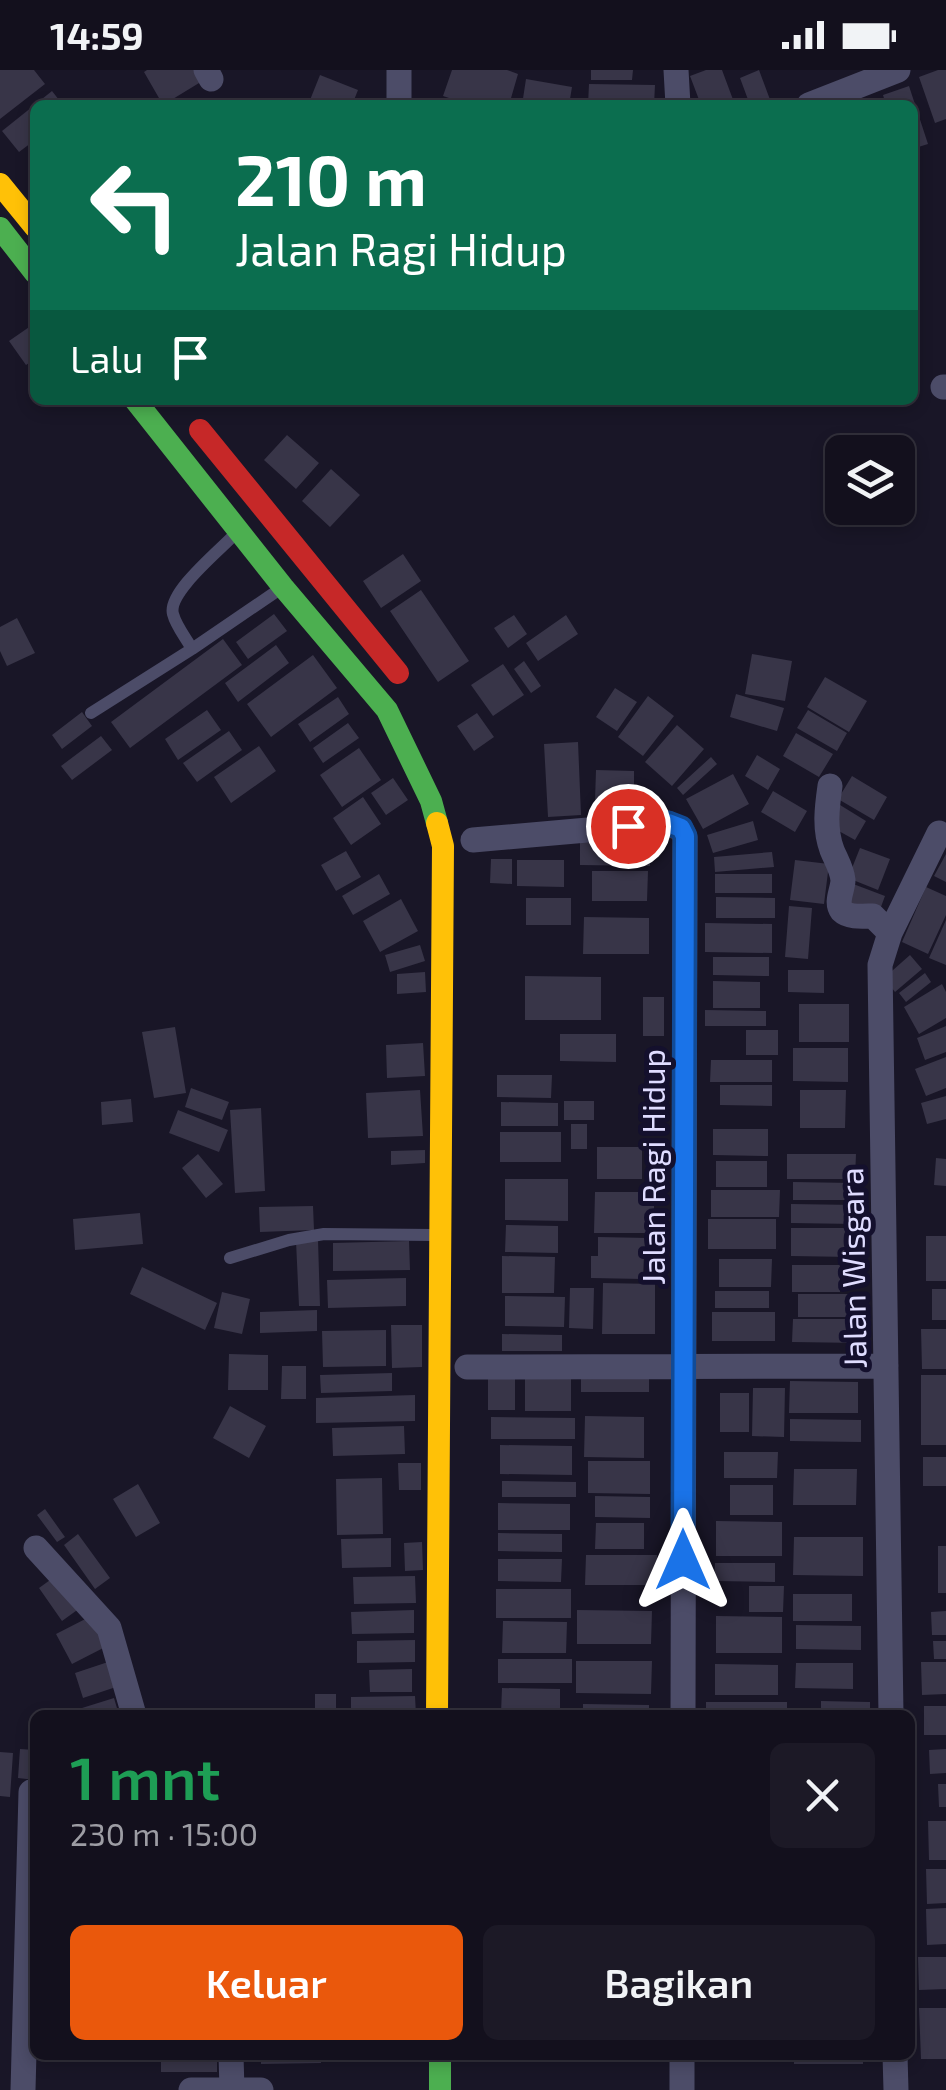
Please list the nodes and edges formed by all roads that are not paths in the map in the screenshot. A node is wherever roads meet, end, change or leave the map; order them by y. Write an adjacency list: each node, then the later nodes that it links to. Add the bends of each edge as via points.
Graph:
1 (399, 70): 4 (street)
2 (676, 70): 5 (street)
3 (898, 70): 6 (street)
4 (399, 100)
5 (678, 100)
6 (822, 100)
7 (0, 184): 8 (highway)
8 (30, 221)
9 (0, 228): 10 (highway)
10 (30, 266)
11 (140, 405): 13 (highway)
12 (188, 416): 16 (highway)
13 (238, 530): 14 (highway); 15 (lane, via 172,602)
14 (283, 587): 15 (lane); 22 (highway, via 387,710 430,800 443,846)
15 (192, 649): 17 (lane)
16 (414, 693)
17 (91, 713)
18 (830, 786): 21 (street, via 826,814 842,874 840,908 874,916)
19 (940, 833): 21 (street, Jalan Wisgara)
20 (472, 841): 24 (street, Jalan Ragi Hidup, via 668,823 685,836)
21 (890, 933): 25 (street, Jalan Wisgara, via 880,966)
22 (441, 1235): 23 (lane, via 324,1234); 29 (highway)
23 (230, 1258)
24 (684, 1365): 25 (street); 26 (street); 30 (street, Jalan Ragi Hidup)
25 (886, 1366): 31 (street, Jalan Wisgara)
26 (467, 1367)
27 (36, 1548): 28 (street, via 109,1628)
28 (133, 1710)
29 (437, 1710)
30 (683, 1710)
31 (891, 1710)
32 (30, 1829): 38 (street)
33 (231, 2060): 37 (street)
34 (440, 2060): 41 (highway)
35 (682, 2060): 42 (street)
36 (895, 2060): 43 (street)
37 (232, 2089): 39 (street); 40 (street)
38 (23, 2090)
39 (191, 2090)
40 (261, 2090)
41 (440, 2090)
42 (682, 2090)
43 (896, 2090)

